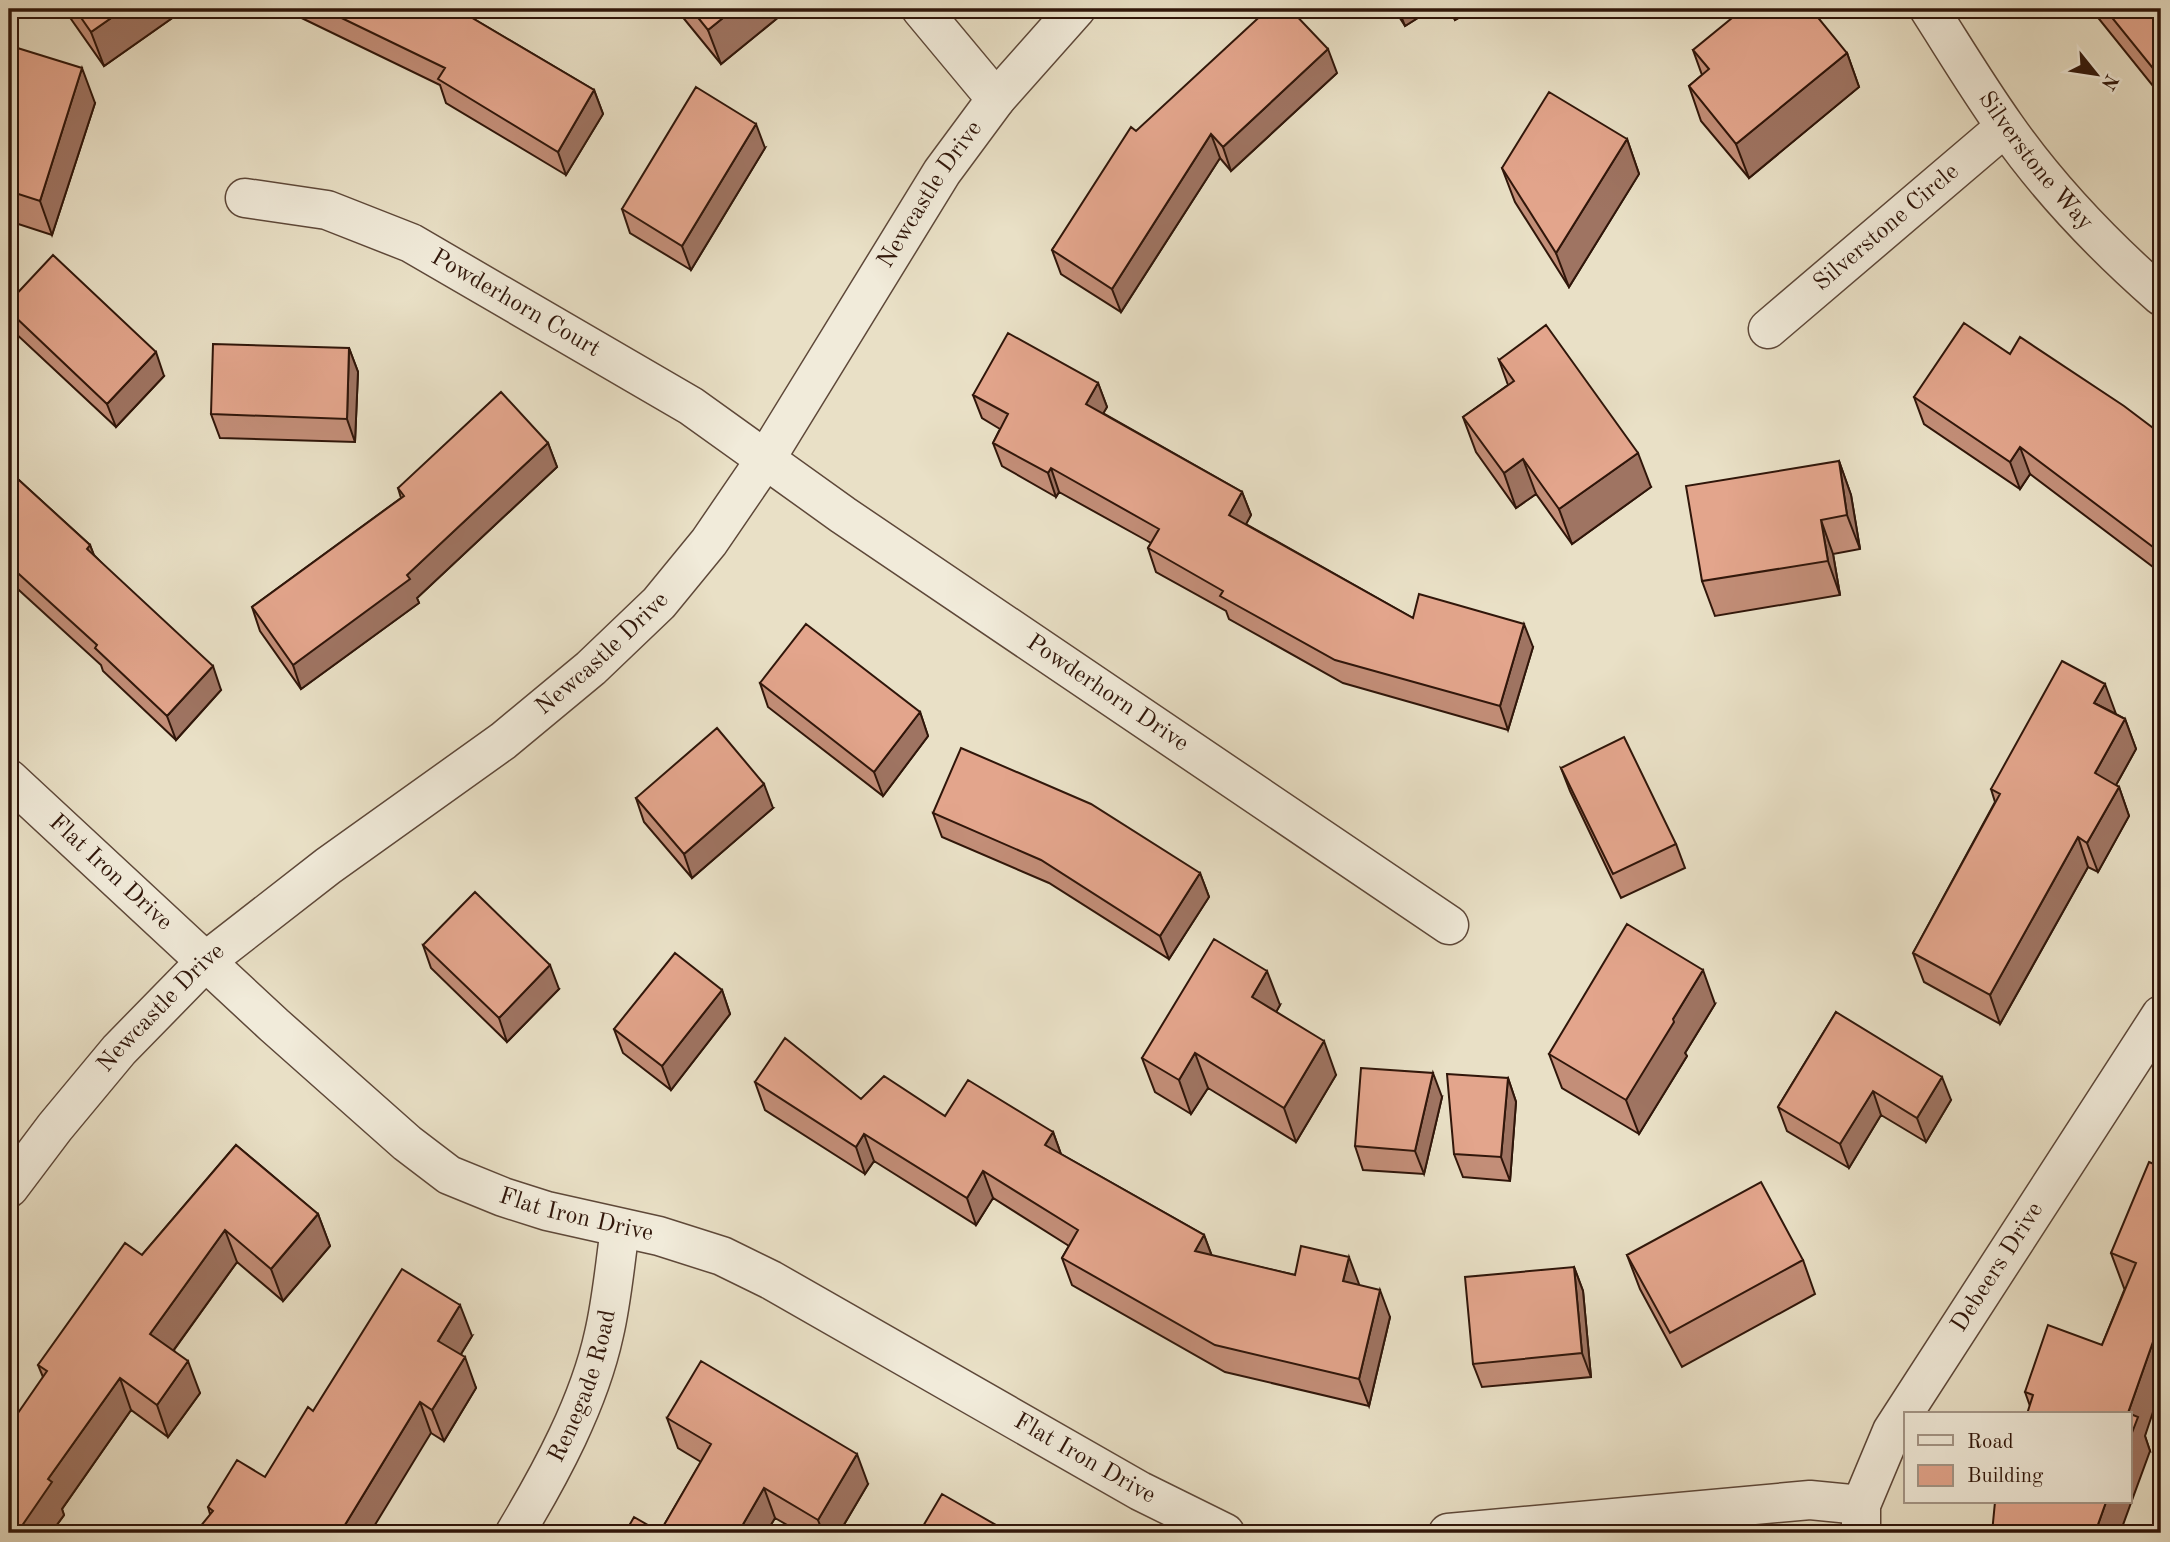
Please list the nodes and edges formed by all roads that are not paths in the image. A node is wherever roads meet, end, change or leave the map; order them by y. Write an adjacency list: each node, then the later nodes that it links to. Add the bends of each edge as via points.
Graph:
1 (921, 9): 4 (street)
2 (1076, 9): 4 (street, Newcastle Drive)
3 (1929, 9): 5 (street, Silverstone Way)
4 (996, 99): 9 (street, Newcastle Drive, via 942,172)
5 (2006, 127): 7 (street, Silverstone Way, via 2056,192); 8 (street, Silverstone Circle)
6 (246, 198): 9 (street, Powderhorn Court, via 327,210 411,243 691,406)
7 (2161, 296)
8 (1768, 329)
9 (765, 460): 11 (street, Powderhorn Drive); 12 (street, Newcastle Drive, via 709,542 659,603 591,668 503,741 328,866)
10 (9, 779): 12 (street, Flat Iron Drive)
11 (1449, 925)
12 (206, 961): 14 (street, Newcastle Drive, via 119,1050); 15 (street, Flat Iron Drive, via 407,1143 449,1175 514,1201)
13 (2161, 1015): 17 (street, Debeers Drive)
14 (9, 1188)
15 (620, 1228): 19 (street, Renegade Road, via 604,1335 579,1412); 20 (street, Flat Iron Drive, via 722,1256 771,1280 1140,1491)
16 (1904, 1412): 18 (street, Debeers Drive, via 1892,1431)
17 (1904, 1412)
18 (1861, 1519): 21 (street, via 1810,1500)
19 (515, 1533)
20 (1223, 1533)
21 (1448, 1533)

